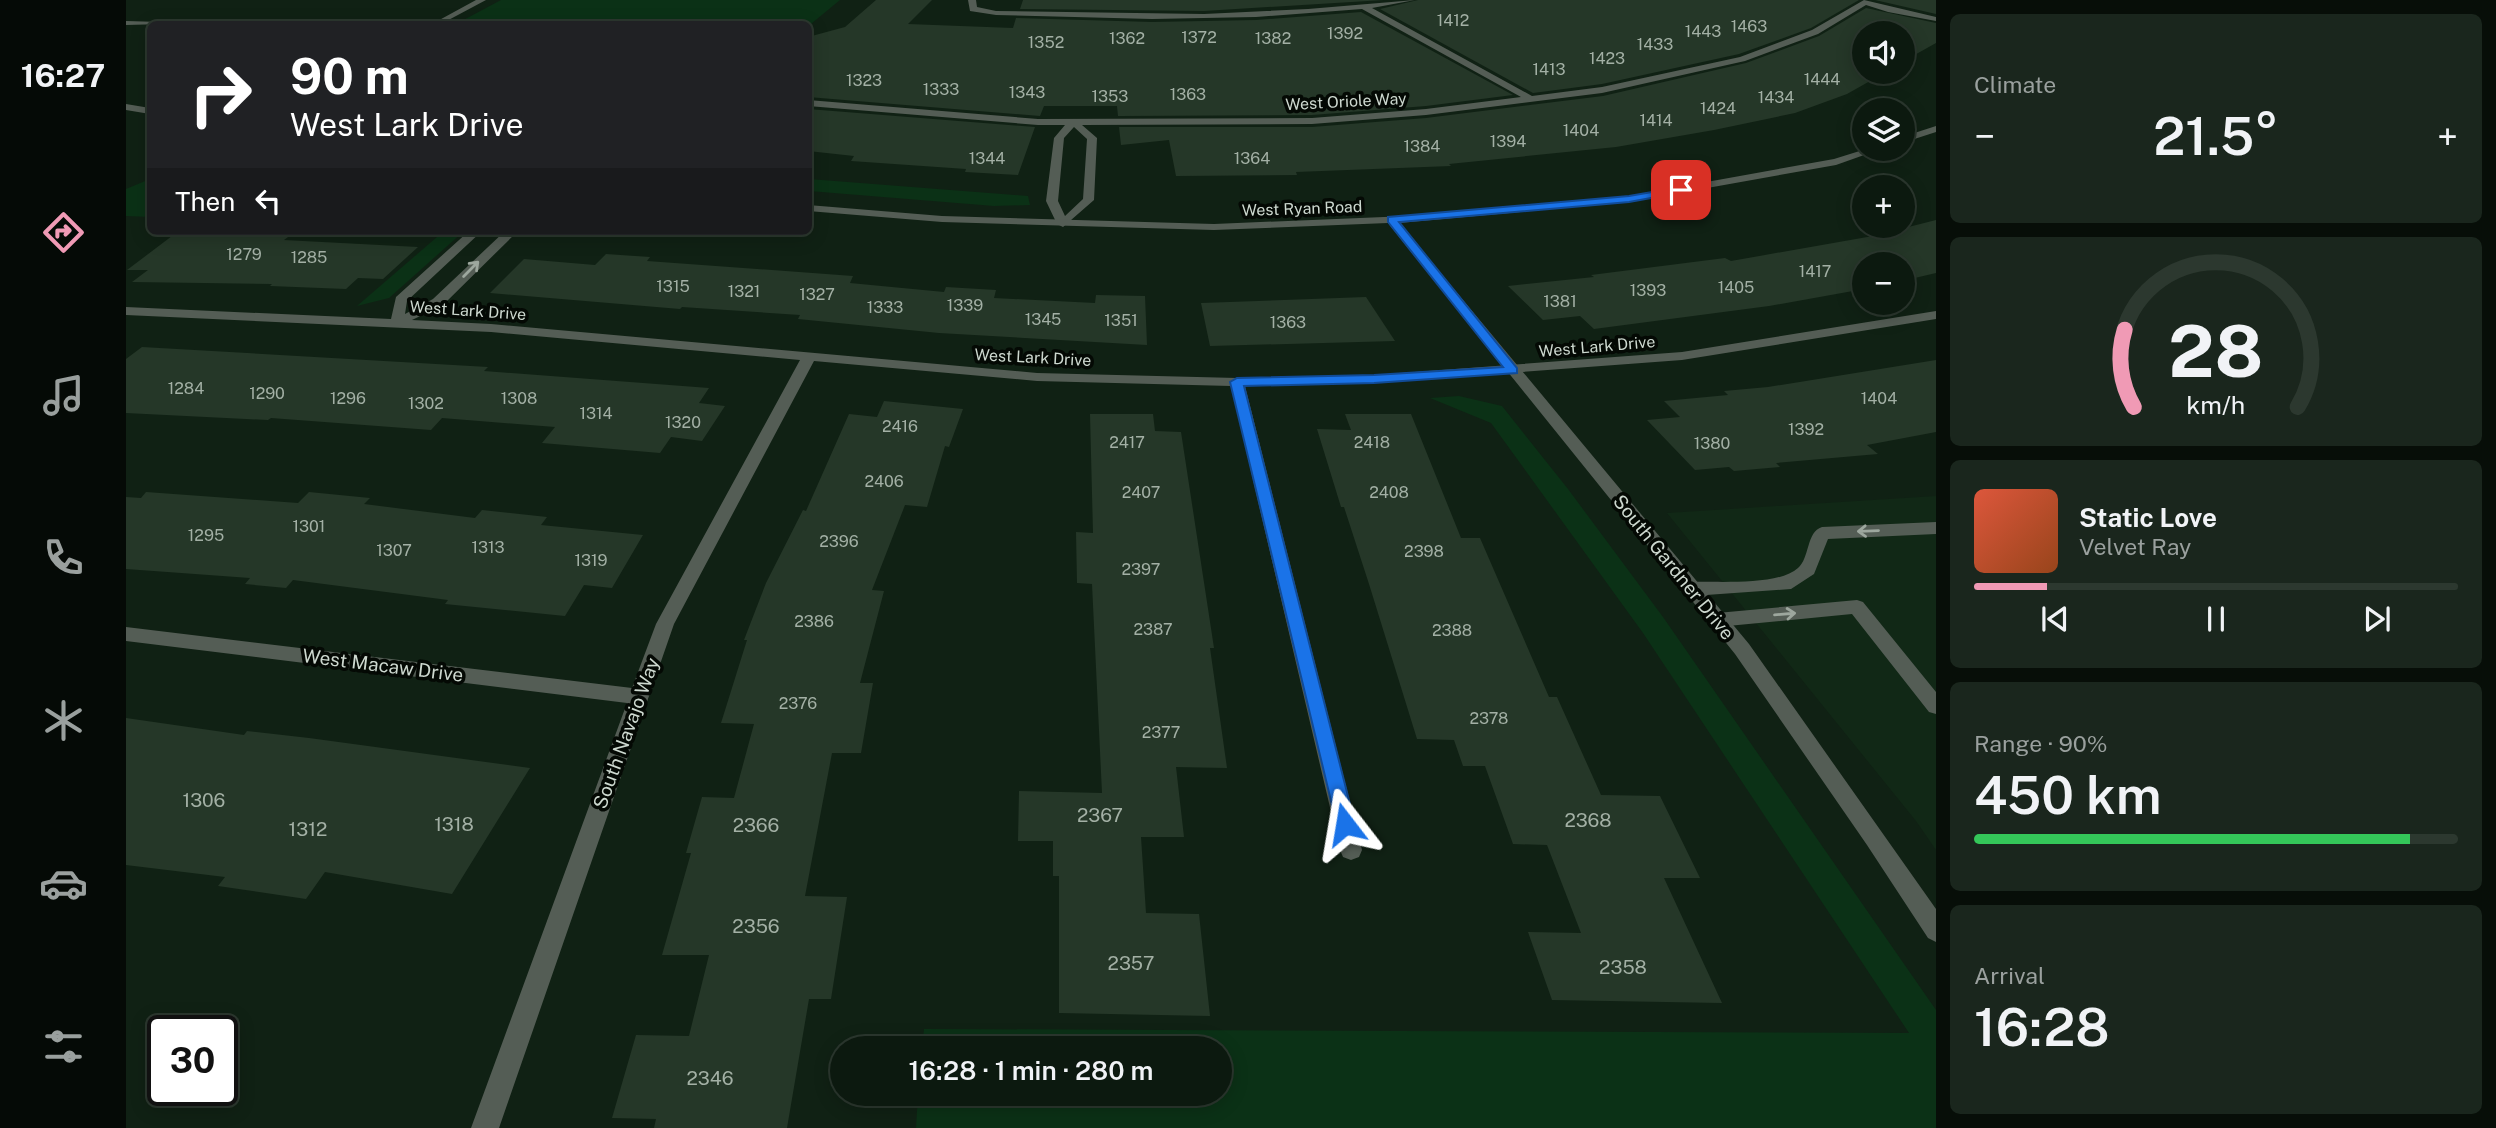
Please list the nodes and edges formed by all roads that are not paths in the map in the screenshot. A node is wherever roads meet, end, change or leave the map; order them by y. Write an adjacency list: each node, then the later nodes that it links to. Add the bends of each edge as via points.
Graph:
1 (482, 0): 8 (street)
2 (1411, 0): 5 (street)
3 (1867, 1): 6 (street); 7 (street); 11 (street, West Oriole Way, via 1815,32 1742,59)
4 (972, 5): 5 (street, via 1070,16 1158,18)
5 (1365, 7): 11 (street)
6 (1936, 13)
7 (1936, 19)
8 (442, 21)
9 (126, 23): 10 (street)
10 (147, 24)
11 (1533, 100): 15 (street, West Oriole Way, via 1312,121)
12 (812, 103): 15 (street, West Oriole Way)
13 (126, 107): 14 (street)
14 (147, 110)
15 (1073, 122): 21 (street, via 1059,138 1052,201); 21 (street, via 1092,138 1088,200)
16 (1936, 129): 17 (street)
17 (1915, 136)
18 (1852, 157): 20 (street, West Ryan Road, via 1629,199)
19 (812, 208): 21 (street, West Ryan Road)
20 (1391, 220): 21 (street, West Ryan Road, via 1214,227); 28 (street, South Gardner Drive)
21 (1063, 224)
22 (472, 235): 26 (street, via 401,300)
23 (508, 235): 26 (street, one-way to 23, via 438,302)
24 (126, 311): 26 (street, West Lark Drive)
25 (1936, 315): 28 (street, West Lark Drive, via 1682,356)
26 (397, 323): 27 (street, West Lark Drive)
27 (809, 357): 29 (street, West Lark Drive, via 1037,377); 34 (street, South Navajo Way, via 665,624)
28 (1512, 371): 29 (street, West Lark Drive); 31 (street, South Gardner Drive)
29 (1237, 382): 36 (street)
30 (1936, 528): 31 (street, one-way to 31, via 1822,533 1808,570 1785,584)
31 (1692, 589): 32 (street, South Gardner Drive)
32 (1717, 620): 35 (street, one-way to 35, via 1857,607); 37 (street, South Gardner Drive, via 1860,816)
33 (126, 634): 34 (street, West Macaw Drive)
34 (640, 697): 38 (street, South Navajo Way)
35 (1936, 706)
36 (1352, 850)
37 (1936, 930)
38 (485, 1128)

